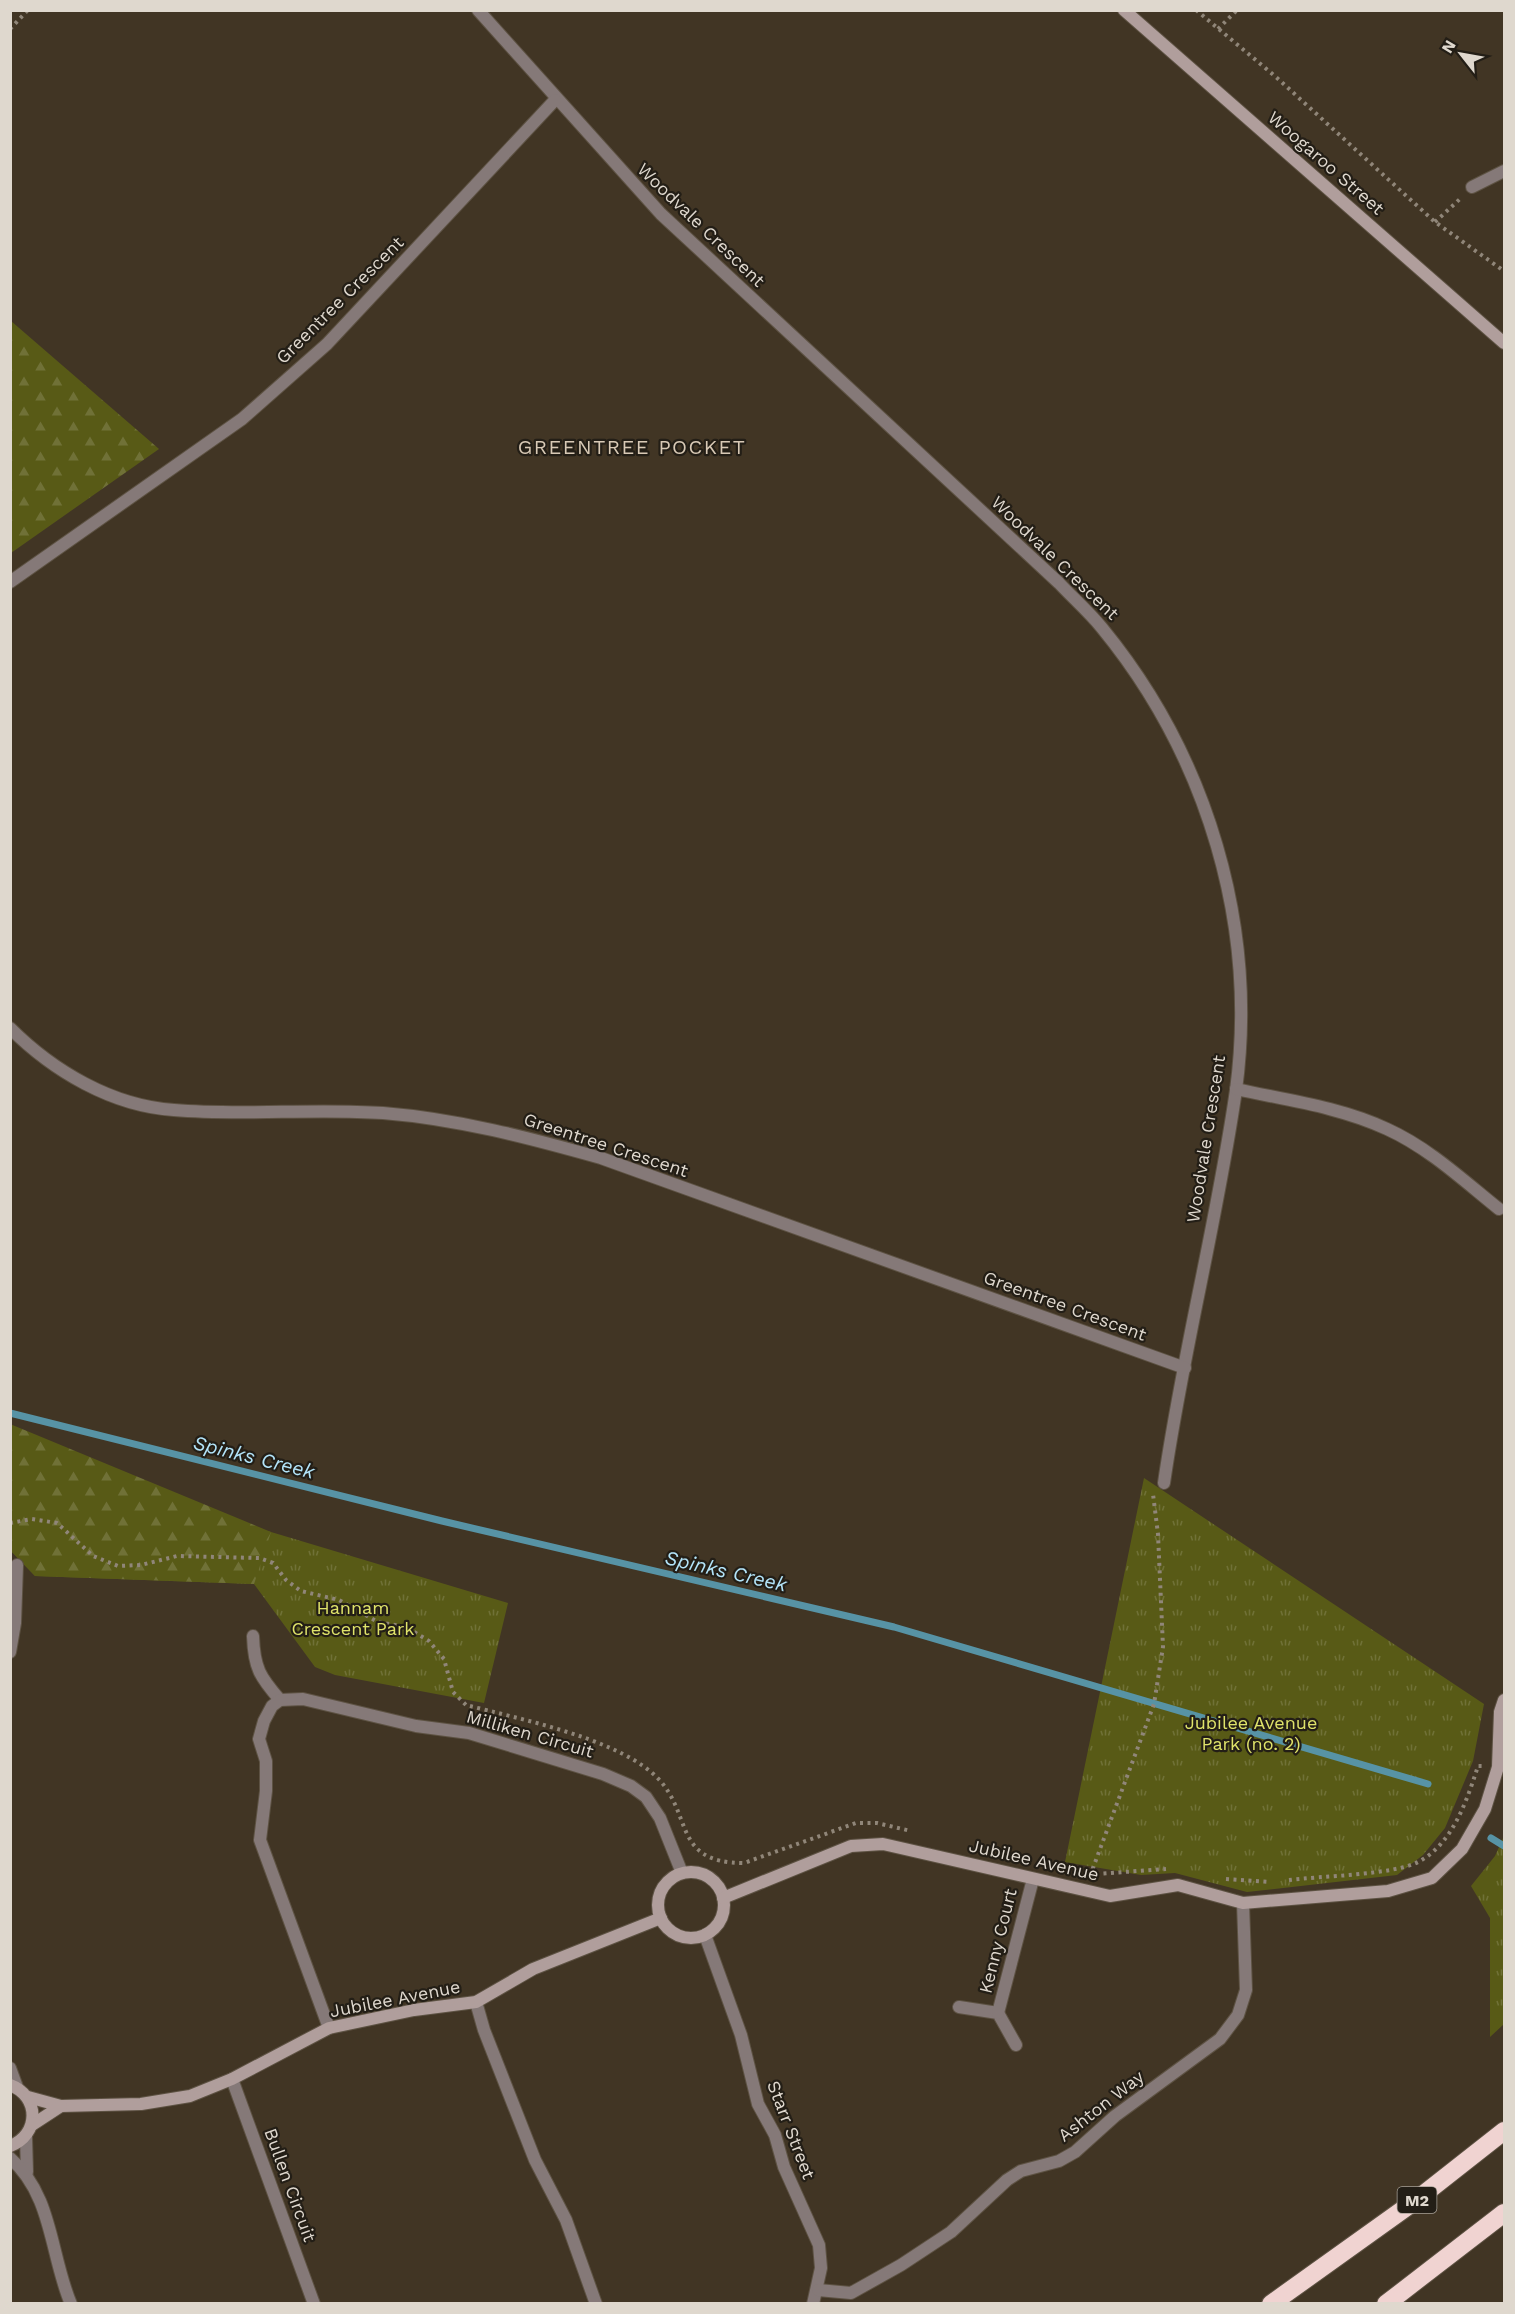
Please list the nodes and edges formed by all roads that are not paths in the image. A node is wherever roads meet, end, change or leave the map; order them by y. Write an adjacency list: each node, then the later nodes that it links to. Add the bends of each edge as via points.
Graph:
1 (477, 10): 3 (street, Woodvale Crescent)
2 (1124, 10): 6 (street, Woogaroo Street)
3 (555, 100): 7 (street, Greentree Crescent, via 327,344 290,377 242,419); 9 (street, Woodvale Crescent, via 661,214 1059,583 1102,627 1141,681 1179,747 1203,801 1227,879 1238,945 1241,1017)
4 (1504, 171): 5 (street)
5 (1472, 188)
6 (1504, 343)
7 (10, 582)
8 (10, 1028): 11 (street, Greentree Crescent, via 34,1052 79,1081 124,1100 172,1110 383,1113 448,1121 601,1158)
9 (1236, 1089): 10 (street, via 1341,1112 1388,1129 1431,1154); 11 (street, Woodvale Crescent)
10 (1499, 1209)
11 (1185, 1368): 12 (street, Woodvale Crescent)
12 (1165, 1479)
13 (17, 1565): 15 (street)
14 (253, 1636): 16 (street, via 254,1663)
15 (10, 1652)
16 (280, 1700): 18 (street, Milliken Circuit, via 303,1699 416,1726 469,1732 631,1786 646,1797 660,1818); 27 (street, via 264,1720 259,1739 266,1761 260,1840)
17 (1504, 1700): 21 (street, Jubilee Avenue, via 1498,1767 1485,1809 1462,1849 1432,1878 1388,1891)
18 (682, 1873): 20 (street, via 704,1874 719,1888); 22 (street, via 664,1886 658,1907)
19 (1033, 1879): 20 (street, Jubilee Avenue, via 883,1844 851,1846); 21 (street, Jubilee Avenue, via 1110,1896 1178,1885); 26 (street, Kenny Court)
20 (723, 1898): 23 (street, via 720,1920)
21 (1243, 1903): 41 (street, Ashton Way, via 1245,1990 1238,2015 1220,2039 1115,2116 1075,2152 1007,2180 951,2232 901,2265 851,2293)
22 (661, 1918): 23 (street, via 674,1933 684,1937); 24 (street, Jubilee Avenue, via 533,1969)
23 (705, 1935): 41 (street, Starr Street, via 741,2035 758,2104 776,2135 784,2167 819,2245)
24 (476, 2002): 27 (street, Jubilee Avenue); 44 (street, via 535,2160 566,2220)
25 (958, 2007): 26 (street, Kenny Court)
26 (998, 2013): 28 (street, Kenny Court)
27 (329, 2028): 30 (street, Jubilee Avenue)
28 (1016, 2045)
29 (10, 2068): 31 (street)
30 (232, 2079): 33 (street, Jubilee Avenue, via 190,2096 141,2104); 43 (street, Bullen Circuit)
31 (14, 2086): 32 (street, Jubilee Avenue)
32 (28, 2097): 33 (street, Jubilee Avenue); 34 (street, via 34,2115)
33 (61, 2106): 34 (street)
34 (32, 2125): 36 (street)
35 (1504, 2131): 46 (highway, M2, via 1415,2201)
36 (26, 2137): 37 (street); 39 (street)
37 (10, 2146)
38 (10, 2158): 39 (street)
39 (27, 2172): 42 (street, via 39,2194 60,2279)
40 (1504, 2213): 47 (highway)
41 (818, 2290): 45 (street, Starr Street)
42 (71, 2304)
43 (314, 2304)
44 (596, 2304)
45 (813, 2304)
46 (1271, 2304)
47 (1386, 2304)

